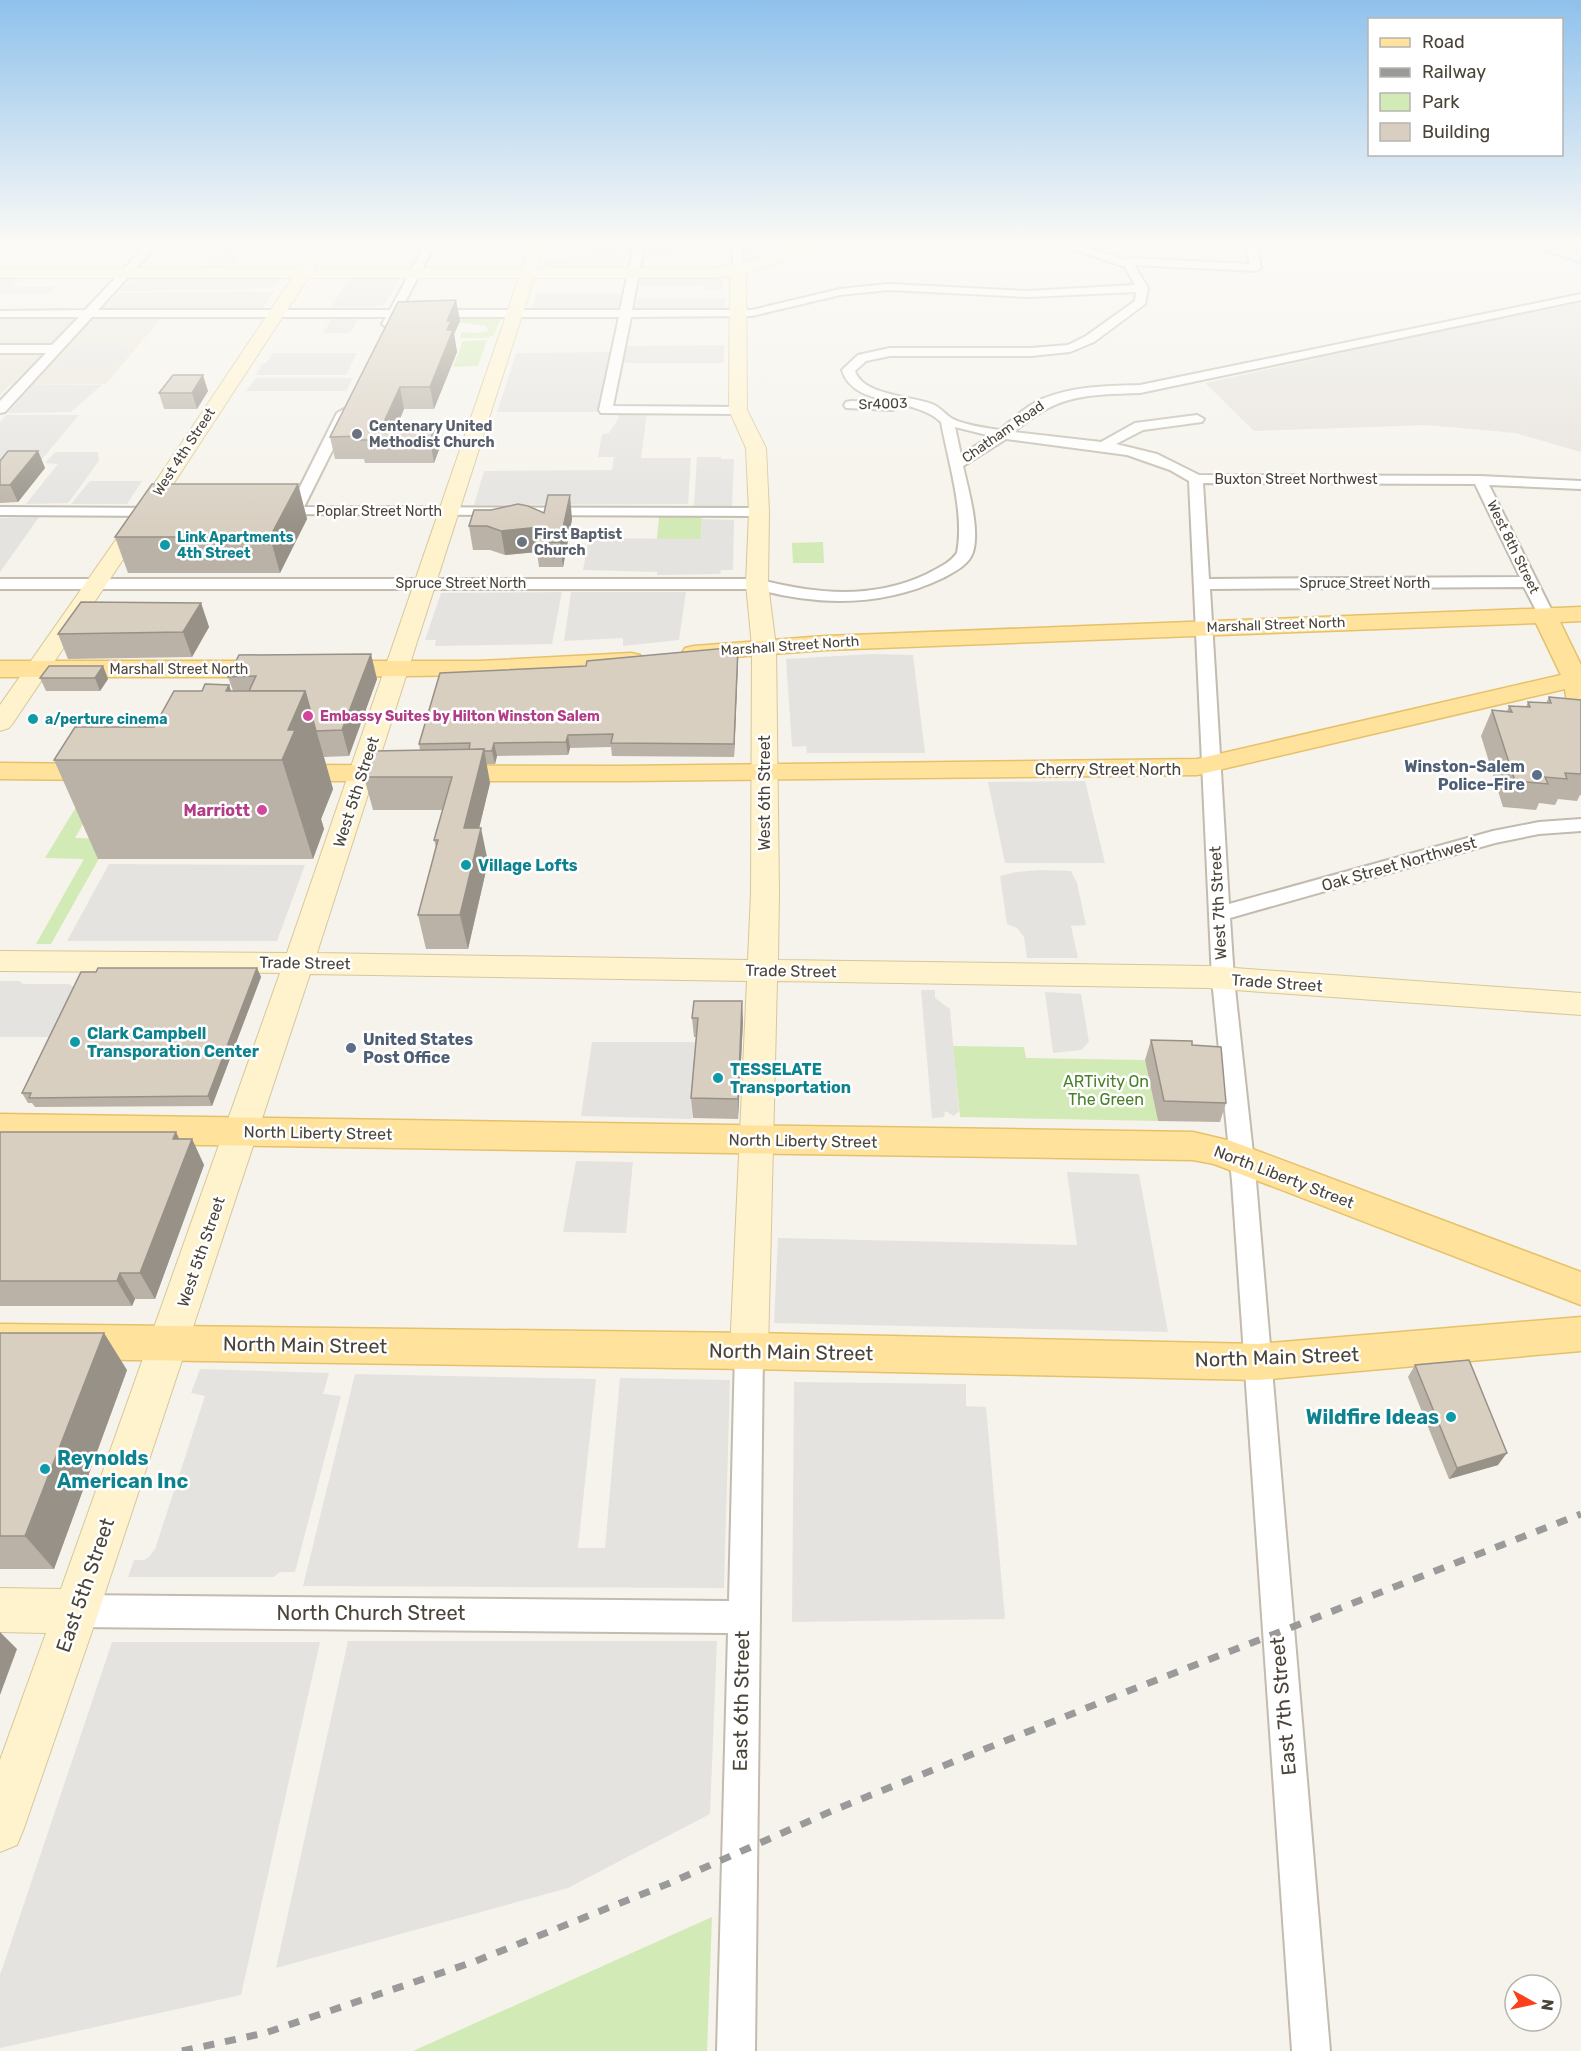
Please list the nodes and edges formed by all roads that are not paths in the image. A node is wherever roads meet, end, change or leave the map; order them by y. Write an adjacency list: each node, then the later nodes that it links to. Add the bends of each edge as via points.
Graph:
1 (66, 336): 10 (street)
2 (261, 336): 28 (main road, West 4th Street)
3 (507, 336): 27 (main road, West 5th Street)
4 (622, 336): 15 (street, via 606,410)
5 (739, 336): 15 (main road, West 6th Street)
6 (1095, 336): 11 (street, Buxton Street Northwest, via 1070,348 1031,352 890,352 862,358 848,370 849,378 857,385 876,394)
7 (1396, 336): 18 (street, Chatham Road, via 1151,387 1074,394 1038,406)
8 (24, 338): 9 (street)
9 (6, 349): 10 (street)
10 (54, 349): 14 (street)
11 (915, 402): 13 (street, Sr4003, via 905,406); 17 (street, Buxton Street Northwest, via 937,411)
12 (348, 404): 26 (street)
13 (851, 405)
14 (0, 409)
15 (738, 410): 30 (main road, West 6th Street, via 756,448)
16 (1197, 419): 19 (street, via 1140,426)
17 (947, 421): 18 (street, Buxton Street Northwest); 20 (street, Spruce Street North)
18 (1003, 435): 19 (street, Buxton Street Northwest); 20 (street, Chatham Road)
19 (1103, 446): 21 (street, Buxton Street Northwest, via 1161,461)
20 (955, 465): 35 (street, Spruce Street North, via 968,544 950,568 920,583 880,594 842,597)
21 (1196, 479): 22 (street, Buxton Street Northwest); 36 (street, West 7th Street)
22 (1480, 480): 23 (street, Buxton Street Northwest); 31 (street, West 8th Street)
23 (1581, 485)
24 (0, 511): 28 (street)
25 (260, 511): 26 (street, Poplar Street North)
26 (295, 511): 27 (street, Poplar Street North)
27 (448, 511): 30 (street, Poplar Street North); 32 (main road, West 5th Street)
28 (145, 512): 29 (street); 34 (main road, West 4th Street)
29 (180, 512)
30 (759, 512): 35 (main road, West 6th Street)
31 (1530, 582): 36 (street, Spruce Street North); 38 (street, West 8th Street)
32 (426, 583): 34 (street, Spruce Street North); 35 (street, Spruce Street North); 43 (main road, West 5th Street)
33 (0, 584): 34 (street, Spruce Street North)
34 (96, 584): 42 (main road, West 4th Street)
35 (757, 584): 40 (main road, West 6th Street)
36 (1200, 584): 39 (street, West 7th Street)
37 (1581, 614): 38 (main road, Marshall Street North)
38 (1546, 615): 39 (main road, Marshall Street North); 44 (main road, West 8th Street, via 1550,629)
39 (1203, 628): 40 (main road, Marshall Street North); 48 (street, West 7th Street)
40 (764, 647): 43 (main road, Marshall Street North, via 537,667); 50 (main road, West 6th Street)
41 (0, 669): 42 (main road, Marshall Street North)
42 (36, 669): 43 (main road, Marshall Street North); 47 (main road, West 4th Street)
43 (397, 669): 53 (main road, West 5th Street)
44 (1580, 676): 45 (main road, Cherry Street North); 46 (main road, West 8th Street)
45 (1520, 692): 46 (main road); 48 (main road, Cherry Street North)
46 (1581, 709)
47 (0, 723)
48 (1210, 765): 50 (main road, Cherry Street North, via 1168,769); 55 (street, West 7th Street)
49 (0, 771): 51 (main road)
50 (764, 771): 53 (main road, Cherry Street North); 58 (main road, West 6th Street)
51 (130, 772)
52 (263, 773): 53 (main road, Cherry Street North)
53 (362, 774): 57 (main road, West 5th Street)
54 (1581, 825): 55 (street, Oak Street Northwest, via 1493,837)
55 (1219, 914): 59 (street, West 7th Street)
56 (0, 961): 57 (main road, Trade Street)
57 (299, 963): 58 (main road, Trade Street); 62 (main road, West 5th Street)
58 (763, 970): 59 (main road, Trade Street); 63 (main road, West 6th Street)
59 (1222, 979): 60 (main road, Trade Street); 64 (street, West 7th Street)
60 (1581, 1004)
61 (0, 1128): 62 (main road, North Liberty Street)
62 (243, 1131): 63 (main road, North Liberty Street); 69 (main road, West 5th Street)
63 (757, 1141): 64 (main road, North Liberty Street, via 1193,1146); 70 (main road, West 6th Street)
64 (1242, 1160): 65 (main road, North Liberty Street); 71 (street, West 7th Street)
65 (1542, 1276): 66 (main road, North Liberty Street); 67 (main road, via 1561,1298)
66 (1581, 1289)
67 (1572, 1335): 71 (main road, North Main Street)
68 (0, 1341): 69 (main road, North Main Street)
69 (169, 1342): 70 (main road, North Main Street); 73 (main road, East 5th Street)
70 (749, 1351): 71 (main road, North Main Street); 74 (street, East 6th Street)
71 (1258, 1362): 77 (street, East 7th Street)
72 (0, 1610): 73 (main road, North Church Street)
73 (77, 1611): 74 (street, North Church Street); 75 (main road, East 5th Street)
74 (742, 1617): 76 (street, East 6th Street)
75 (0, 1828)
76 (736, 2051)
77 (1311, 2051)

